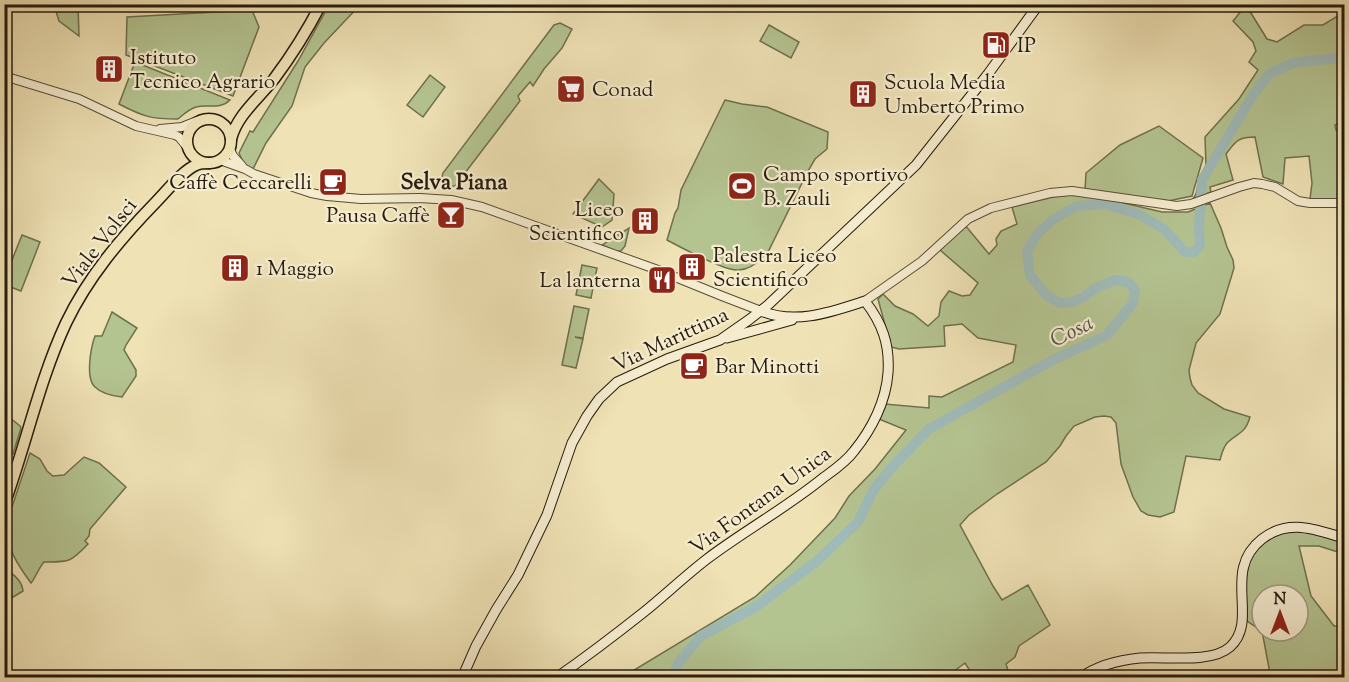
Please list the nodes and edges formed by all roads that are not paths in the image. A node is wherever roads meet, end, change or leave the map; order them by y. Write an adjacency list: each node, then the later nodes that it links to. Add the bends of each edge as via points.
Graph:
1 (321, 4): 4 (main road, via 284,65)
2 (1039, 4): 15 (main road, Via Marittima, via 916,165)
3 (4, 76): 7 (street)
4 (244, 113): 5 (main road); 8 (main road, Viale Volsci, via 234,129)
5 (221, 121): 6 (main road, via 209,118); 8 (main road, via 228,129)
6 (197, 122): 7 (street); 9 (main road, Viale Volsci, via 186,138)
7 (153, 129): 9 (street, via 179,137)
8 (231, 144): 10 (main road, Viale Volsci, via 224,157); 11 (street, via 233,156)
9 (189, 151): 10 (main road, via 199,161); 12 (main road, Viale Volsci, via 189,163)
10 (215, 162): 11 (street); 12 (main road, Viale Volsci, via 198,164)
11 (245, 169): 15 (street, via 327,196 451,200 482,207)
12 (175, 182): 18 (main road, Viale Volsci, via 129,230 94,275 67,321)
13 (1344, 203): 14 (street, via 1298,201 1262,184 1246,185 1177,206 1072,191 1050,193 991,208 968,219 922,261)
14 (865, 301): 16 (main road); 21 (main road, Via Fontana Unica, via 883,333 888,372 881,405 853,453 816,484 707,559)
15 (761, 311): 16 (main road); 17 (main road, Via Marittima)
16 (800, 318): 17 (main road)
17 (720, 340): 20 (main road, Via Marittima, via 617,382 595,405 572,443 547,515 518,575)
18 (4, 505)
19 (1344, 538): 22 (main road, via 1295,527 1279,529 1255,545 1242,568 1240,632 1225,651 1207,657 1122,660 1095,668)
20 (462, 678)
21 (556, 678)
22 (1080, 678)

